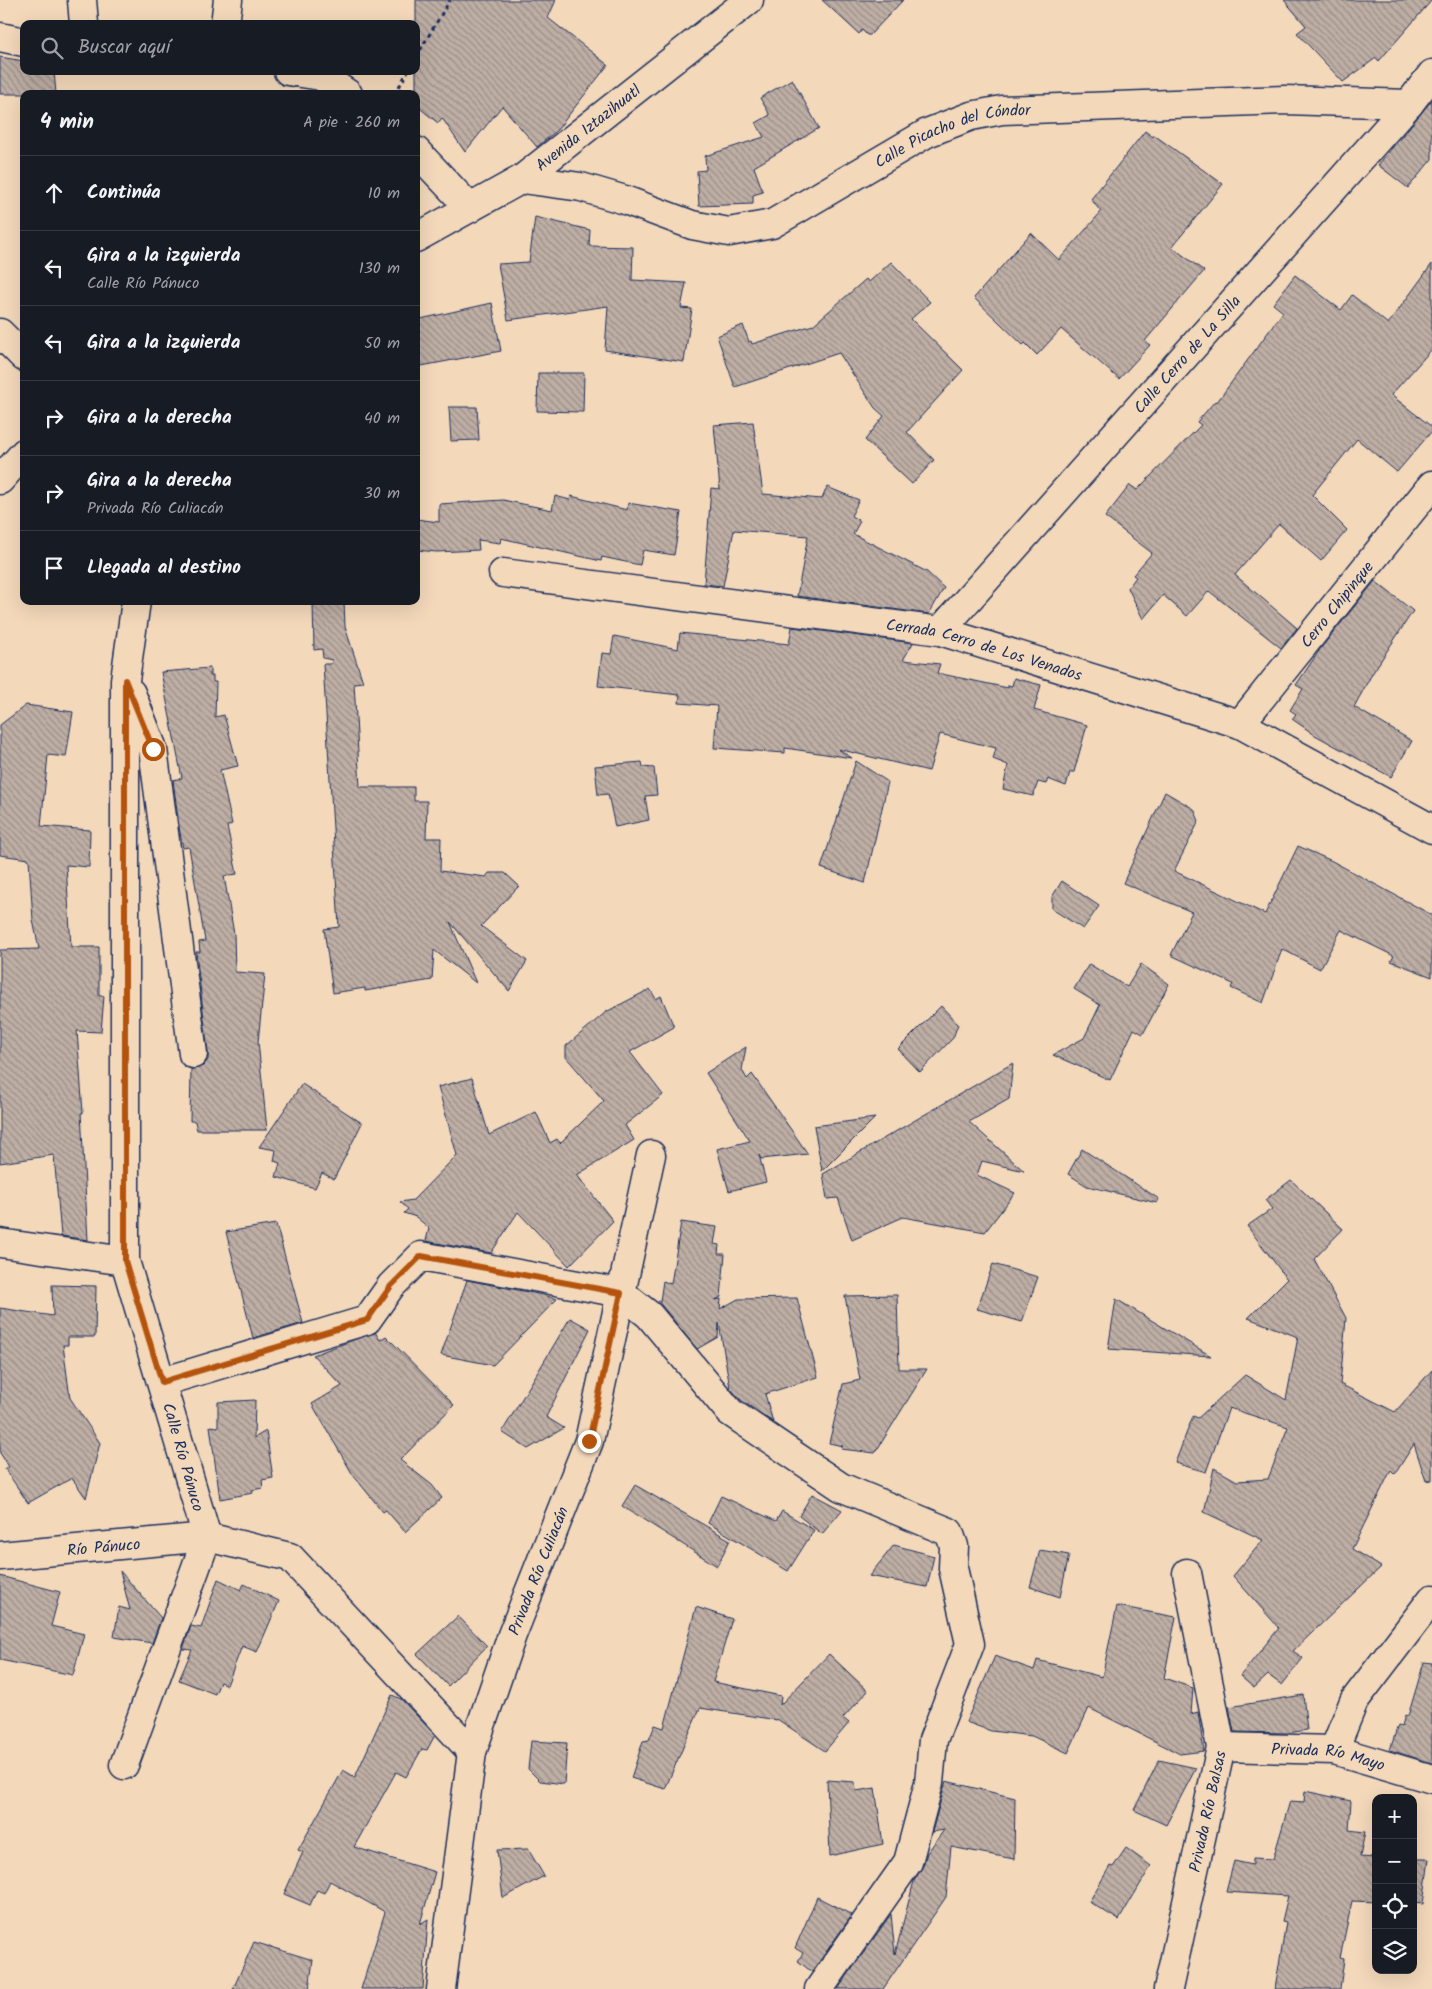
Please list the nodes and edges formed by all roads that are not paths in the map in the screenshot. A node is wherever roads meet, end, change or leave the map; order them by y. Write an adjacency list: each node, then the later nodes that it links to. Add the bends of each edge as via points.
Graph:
1 (82, 0): 4 (street)
2 (228, 0): 5 (street)
3 (749, 0): 13 (street, Avenida Iztazihuatl)
4 (84, 20)
5 (226, 20)
6 (0, 37): 7 (street)
7 (20, 41)
8 (1432, 74): 11 (street, Calle Cerro de La Silla)
9 (314, 75): 10 (street)
10 (342, 90)
11 (1409, 104): 13 (street, Calle Picacho del Cóndor, via 1286,100 994,111 927,132 772,224 729,232 692,225 581,187); 23 (street, Calle Cerro de La Silla)
12 (420, 155): 14 (street)
13 (522, 179): 14 (street, Avenida Iztazihuatl)
14 (470, 208): 15 (street, Avenida Iztazihuatl)
15 (420, 236)
16 (0, 333): 17 (street)
17 (20, 354)
18 (20, 458): 19 (street)
19 (0, 480)
20 (1432, 485): 25 (street, Cerro Chipinque)
21 (503, 573): 23 (street, Cerrada Cerro de Los Venados)
22 (135, 605): 24 (street, Calle Río Pánuco)
23 (940, 631): 25 (street, Cerrada Cerro de Los Venados)
24 (125, 680): 27 (street, via 153,749); 30 (street, Calle Río Pánuco)
25 (1240, 724): 26 (street, Cerrada Cerro de Los Venados)
26 (1432, 829)
27 (193, 1054)
28 (652, 1156): 31 (street, Privada Río Culiacán)
29 (0, 1243): 30 (street)
30 (125, 1261): 32 (street, Calle Río Pánuco)
31 (621, 1293): 32 (street, via 421,1256 391,1286 367,1320); 39 (street, Privada Río Culiacán, via 589,1441 512,1635); 43 (street, via 649,1315 730,1412 840,1487 949,1532 954,1546 953,1568 970,1644 933,1740 929,1783 908,1862)
32 (162, 1382): 33 (street, Calle Río Pánuco)
33 (207, 1537): 34 (street, Río Pánuco); 39 (street, Río Pánuco, via 290,1557); 40 (street)
34 (0, 1556)
35 (1187, 1573): 37 (street, Privada Río Balsas)
36 (1432, 1599): 38 (street, via 1354,1701)
37 (1221, 1746): 38 (street, Privada Río Mayo); 44 (street, Privada Río Balsas)
38 (1334, 1750): 41 (street, Privada Río Mayo)
39 (472, 1752): 42 (street, Privada Río Culiacán)
40 (124, 1766)
41 (1432, 1778)
42 (441, 1989)
43 (819, 1989)
44 (1168, 1989)

